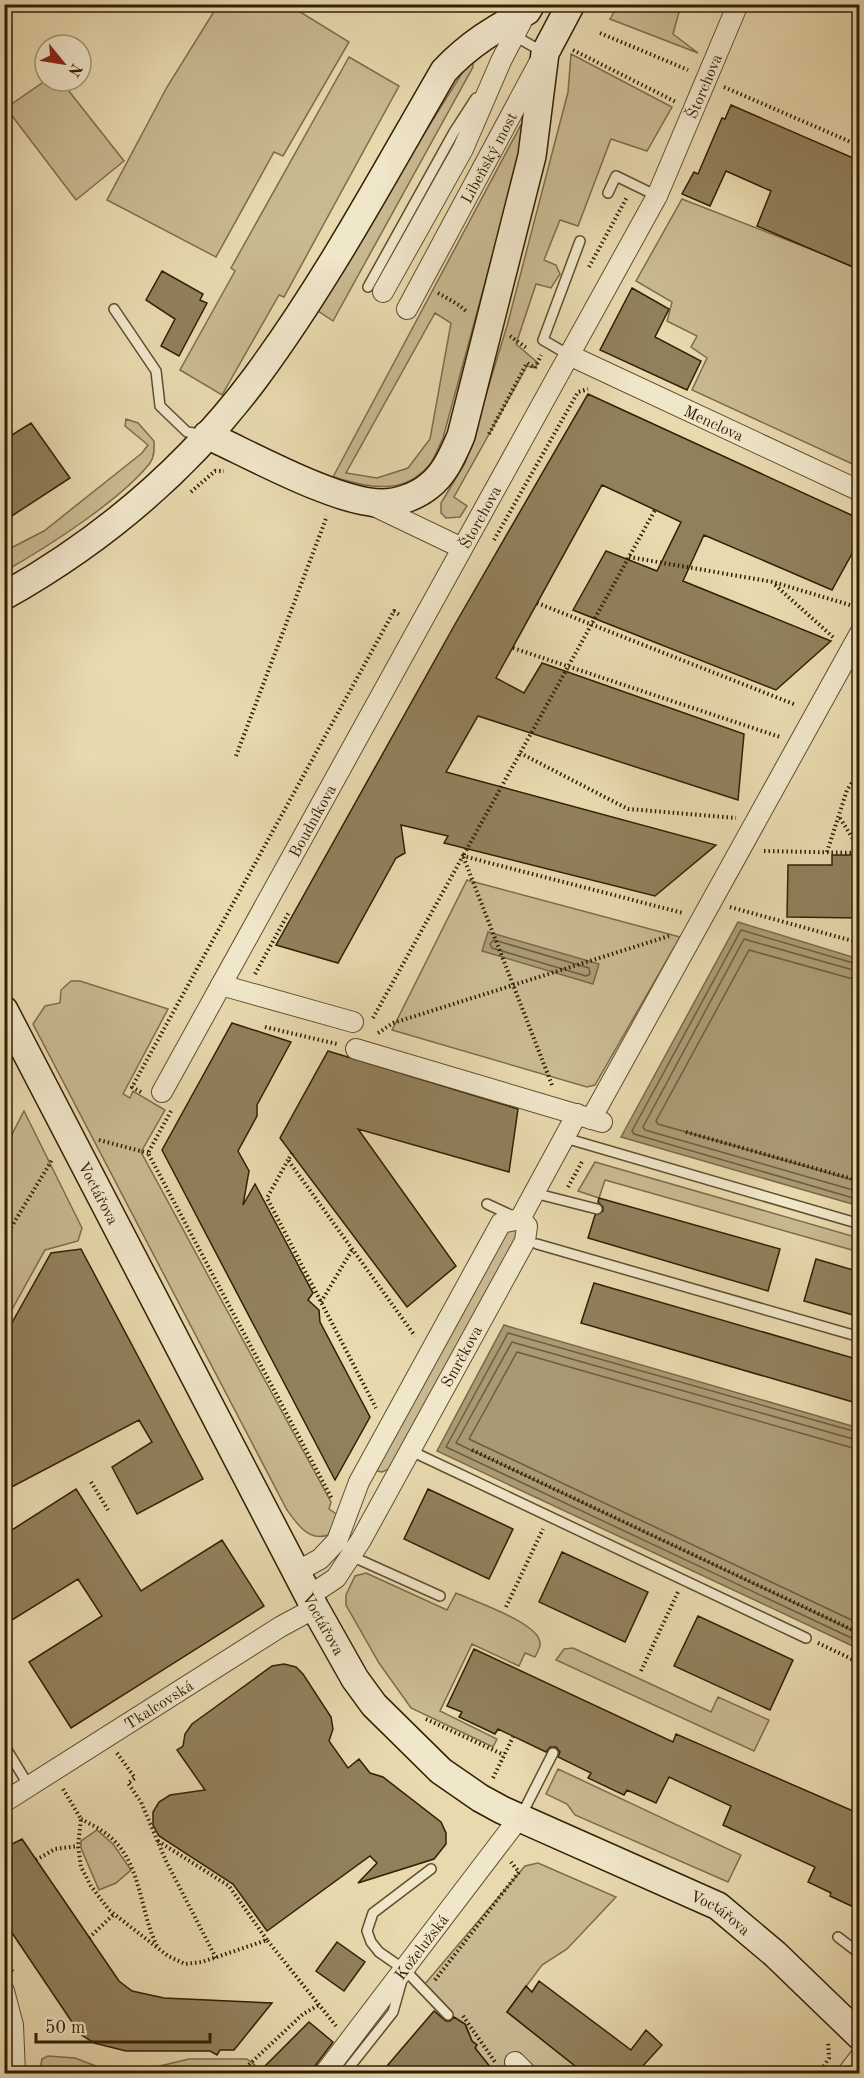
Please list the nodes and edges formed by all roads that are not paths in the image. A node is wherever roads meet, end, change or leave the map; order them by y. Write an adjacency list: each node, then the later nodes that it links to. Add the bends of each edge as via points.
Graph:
1 (571, 4): 5 (main road, Libeňský most)
2 (738, 4): 7 (street, Štorchova)
3 (529, 8): 4 (main road)
4 (506, 32): 5 (lane); 9 (street, Libeňský most, via 501,61 463,149); 13 (main road, via 462,51 444,71 295,319 255,377)
5 (545, 53): 11 (street, Libeňský most); 15 (main road, via 532,156 461,436 449,464 430,486 406,499)
6 (608, 193): 7 (lane, via 616,176)
7 (657, 196): 12 (street, Štorchova)
8 (580, 240): 12 (lane, via 543,340)
9 (376, 289)
10 (114, 309): 13 (lane, via 156,371 160,406 187,432)
11 (406, 309)
12 (569, 355): 14 (street, Menclova); 16 (street, Štorchova)
13 (207, 435): 15 (main road, Štorchova, via 336,493); 17 (main road, via 111,527 78,552)
14 (860, 490)
15 (364, 501): 16 (street, Štorchova)
16 (462, 548): 19 (street, Boudníkova)
17 (4, 596)
18 (860, 633): 24 (street)
19 (221, 985): 21 (street); 23 (street, Boudníkova)
20 (4, 1010): 37 (main road, Voctářova)
21 (353, 1022)
22 (356, 1048): 24 (street)
23 (162, 1098)
24 (591, 1119): 25 (street)
25 (565, 1138): 26 (street); 30 (lane)
26 (534, 1192): 28 (lane); 29 (street)
27 (487, 1204): 29 (lane)
28 (597, 1209)
29 (520, 1219): 33 (street, Smrčkova, via 527,1226 525,1241); 34 (street, Smrčkova, via 501,1223)
30 (860, 1224)
31 (537, 1244): 32 (lane)
32 (860, 1337)
33 (409, 1450): 35 (street, Smrčkova); 40 (lane)
34 (359, 1482): 35 (street); 37 (street, Smrčkova, via 336,1541 320,1559)
35 (385, 1495): 36 (street, Smrčkova)
36 (351, 1556): 38 (lane); 39 (street, Smrčkova)
37 (296, 1572): 39 (main road, Voctářova)
38 (440, 1596)
39 (312, 1602): 43 (street, Tkalcovská); 45 (main road, Voctářova, via 355,1679 390,1724 441,1771)
40 (806, 1638)
41 (4, 1746): 43 (lane)
42 (553, 1754): 45 (lane)
43 (29, 1786): 44 (street, Tkalcovská)
44 (4, 1802)
45 (519, 1818): 49 (street, Koželužská); 52 (main road, Voctářova, via 718,1906 775,1954)
46 (431, 1869): 49 (lane, via 373,1913 369,1921 370,1942)
47 (838, 1937): 48 (lane)
48 (860, 1954)
49 (405, 1970): 51 (lane); 55 (street, Koželužská); 56 (lane, via 393,2012)
50 (4, 1991): 54 (street, via 13,2025)
51 (448, 2015)
52 (860, 2036)
53 (860, 2056): 57 (street)
54 (15, 2073)
55 (324, 2073)
56 (344, 2073)
57 (847, 2073)

